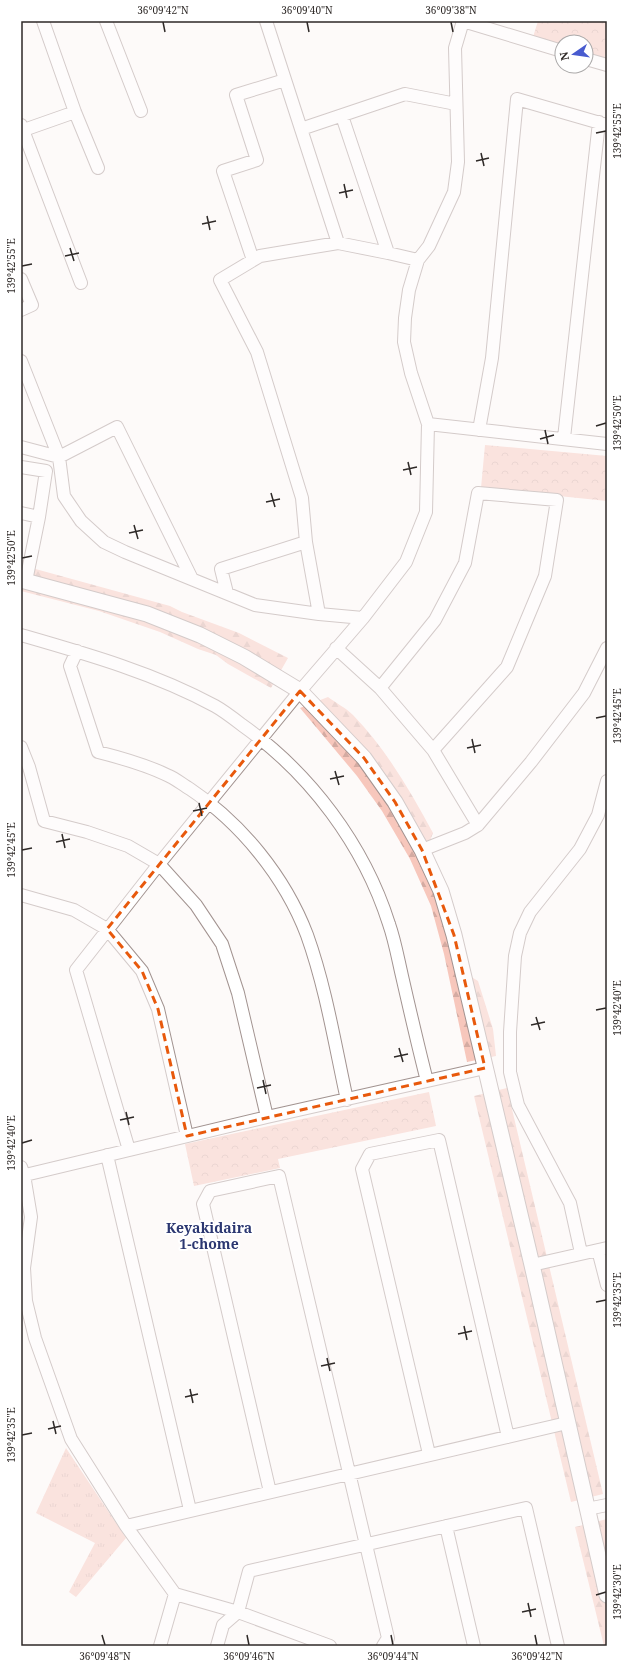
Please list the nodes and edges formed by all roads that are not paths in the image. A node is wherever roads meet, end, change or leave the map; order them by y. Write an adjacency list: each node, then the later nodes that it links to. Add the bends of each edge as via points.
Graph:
1 (43, 21): 11 (street)
2 (106, 21): 10 (street)
3 (266, 21): 8 (street)
4 (463, 21): 5 (street); 9 (street, via 455,48)
5 (554, 49)
6 (594, 61): 7 (street)
7 (607, 65)
8 (285, 80): 15 (street); 19 (street, via 236,95 257,160 223,171)
9 (456, 104): 12 (street, via 405,94); 20 (street, via 458,162 454,192 429,246)
10 (142, 111)
11 (75, 112): 14 (street); 16 (street)
12 (342, 116): 15 (street); 18 (street)
13 (603, 124): 26 (street, via 517,99 492,358); 27 (street)
14 (22, 129): 22 (street)
15 (301, 129): 17 (street)
16 (98, 168)
17 (338, 244): 18 (street); 19 (street, via 260,256)
18 (388, 252): 20 (street)
19 (253, 260): 34 (street, via 220,280 257,352 302,498)
20 (418, 260): 25 (street, via 409,290 404,342)
21 (21, 279): 23 (street, via 32,305)
22 (81, 283)
23 (21, 310)
24 (21, 362): 30 (street)
25 (428, 424): 26 (street); 39 (street, via 426,512 406,562)
26 (479, 430): 27 (street)
27 (564, 438): 28 (street)
28 (607, 444)
29 (21, 447): 30 (street)
30 (59, 457): 35 (street, via 64,496 81,521 104,542); 35 (street, via 117,427)
31 (21, 467): 33 (street, via 46,471)
32 (21, 513): 33 (street)
33 (38, 517): 36 (street)
34 (306, 542): 37 (street, via 221,569); 38 (street)
35 (192, 579): 37 (street)
36 (24, 580): 45 (street, via 147,614 200,635 244,657)
37 (227, 593): 38 (street, via 256,605)
38 (319, 614): 39 (street)
39 (363, 618): 41 (street)
40 (21, 635): 42 (street)
41 (336, 648): 44 (street); 45 (street)
42 (77, 652): 46 (street, via 131,670 210,703); 50 (street, via 70,666 98,752 133,761 170,776)
43 (606, 655): 51 (street, via 584,693)
44 (380, 688): 48 (street); 48 (street, via 435,620 466,564 478,493 557,500 545,576 507,667)
45 (300, 691): 46 (street); 52 (street, via 364,758 395,802)
46 (262, 739): 50 (street); 57 (street, via 303,779 334,815 375,889 390,925)
47 (21, 747): 53 (street, via 44,822 88,832 128,846)
48 (433, 750): 51 (street)
49 (607, 781): 65 (street, via 598,815 580,848 530,912 520,933 515,956 511,1024 510,1072 518,1105 570,1203)
50 (210, 802): 53 (street); 58 (street, via 248,839 269,867 288,897 306,934 318,970)
51 (478, 825): 52 (street, via 465,833)
52 (422, 850): 56 (street, via 440,892 454,935)
53 (159, 864): 55 (street); 59 (street, via 196,905 222,944 238,993)
54 (21, 895): 55 (street, via 74,910)
55 (107, 929): 60 (street, via 142,971 158,1009); 61 (street, via 76,970)
56 (485, 1068): 57 (street); 66 (street)
57 (427, 1081): 58 (street)
58 (347, 1100): 59 (street)
59 (267, 1117): 60 (street)
60 (187, 1136): 61 (street)
61 (129, 1150): 62 (street)
62 (107, 1155): 63 (street); 75 (street)
63 (22, 1173): 76 (street, via 31,1217 24,1268 26,1301 35,1338 71,1439)
64 (603, 1249): 65 (street); 67 (street)
65 (581, 1253): 66 (street)
66 (532, 1264): 68 (street)
67 (607, 1285)
68 (567, 1423): 69 (street); 74 (street)
69 (508, 1436): 70 (street); 70 (street, via 439,1140 370,1154 362,1169)
70 (429, 1454): 71 (street)
71 (348, 1474): 72 (street); 72 (street, via 279,1176 210,1191 203,1204); 78 (street)
72 (270, 1492): 75 (street)
73 (607, 1504): 74 (street)
74 (587, 1509): 80 (street)
75 (190, 1510): 76 (street)
76 (126, 1526): 79 (street)
77 (446, 1526): 78 (street); 86 (street); 87 (street, via 526,1508)
78 (366, 1545): 81 (street, via 249,1571); 85 (street, via 388,1638)
79 (175, 1594): 81 (street); 82 (street)
80 (607, 1595)
81 (238, 1612): 83 (street, via 223,1625); 84 (street)
82 (160, 1646)
83 (217, 1646)
84 (330, 1646)
85 (383, 1646)
86 (474, 1646)
87 (558, 1646)

